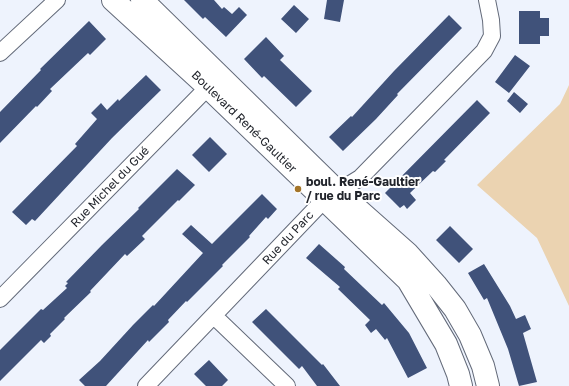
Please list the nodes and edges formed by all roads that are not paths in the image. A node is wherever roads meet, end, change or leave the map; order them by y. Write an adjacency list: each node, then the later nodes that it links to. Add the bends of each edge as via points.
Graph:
1 (57, 0): 5 (street)
2 (113, 0): 6 (street, Boulevard René-Gaultier)
3 (142, 0): 6 (street, Boulevard René-Gaultier)
4 (487, 0): 7 (street, Rue du Parc, via 492,36 484,51 360,178)
5 (0, 53)
6 (214, 81): 7 (street, Boulevard René-Gaultier); 8 (street, Rue Michel du Gué)
7 (331, 196): 9 (street, Rue du Parc); 12 (street, Boulevard René-Gaultier, via 408,280 446,344); 13 (street, Boulevard René-Gaultier, via 408,254 436,284 470,335)
8 (0, 299)
9 (214, 316): 10 (street, Rue du Parc); 11 (street)
10 (146, 386)
11 (287, 386)
12 (461, 386)
13 (488, 386)

